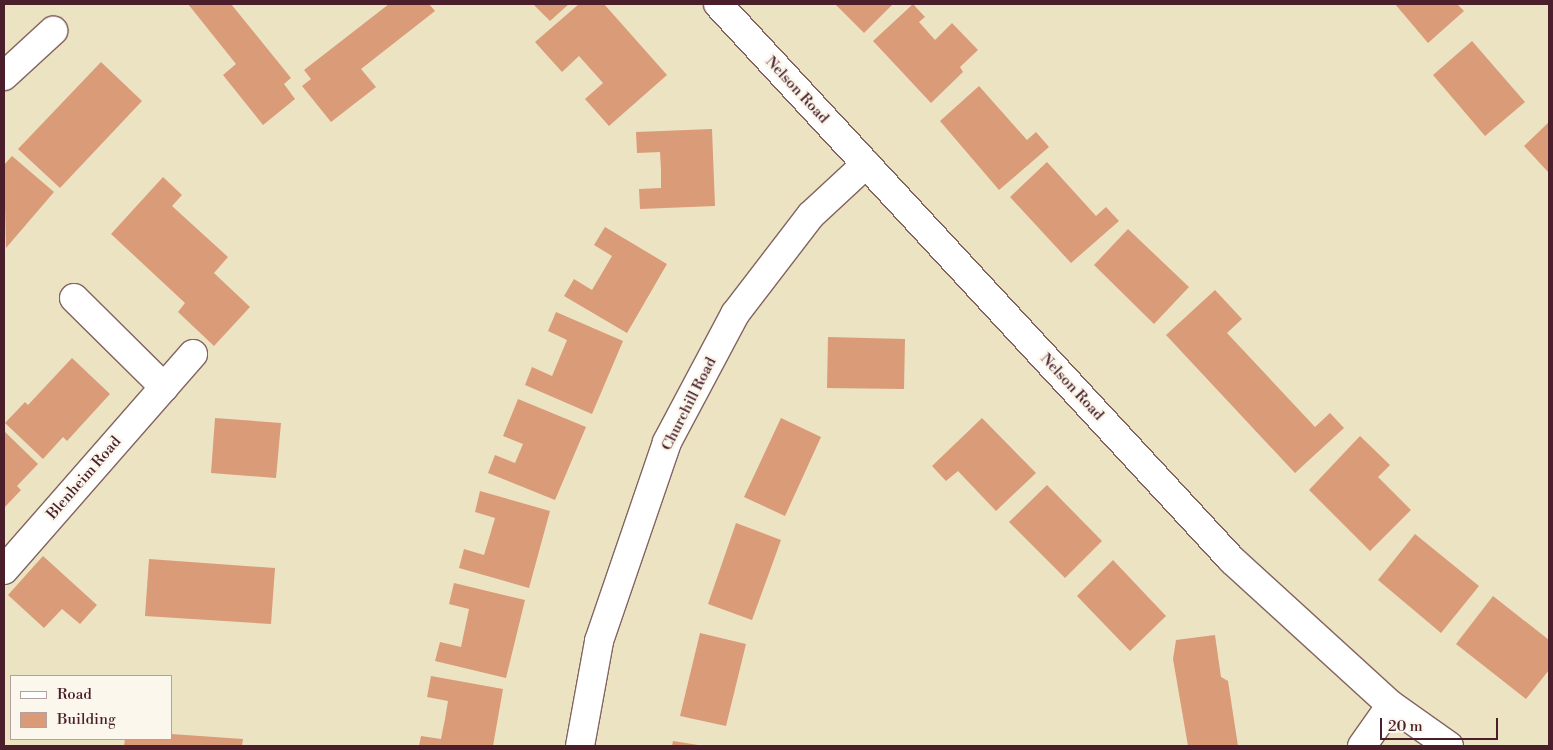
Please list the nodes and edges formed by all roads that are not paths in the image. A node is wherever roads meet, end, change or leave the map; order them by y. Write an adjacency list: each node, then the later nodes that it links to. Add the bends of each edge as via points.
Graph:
1 (718, 4): 4 (street, Nelson Road)
2 (53, 31): 3 (street)
3 (4, 76)
4 (866, 164): 9 (street, Nelson Road, via 1232,560); 10 (street, Churchill Road, via 810,215 735,314 667,442 599,641)
5 (74, 298): 7 (street)
6 (193, 354): 7 (street, Blenheim Road)
7 (164, 387): 8 (street, Blenheim Road)
8 (4, 570)
9 (1391, 705): 11 (street); 12 (street, Nelson Road)
10 (580, 746)
11 (1362, 746)
12 (1449, 746)

